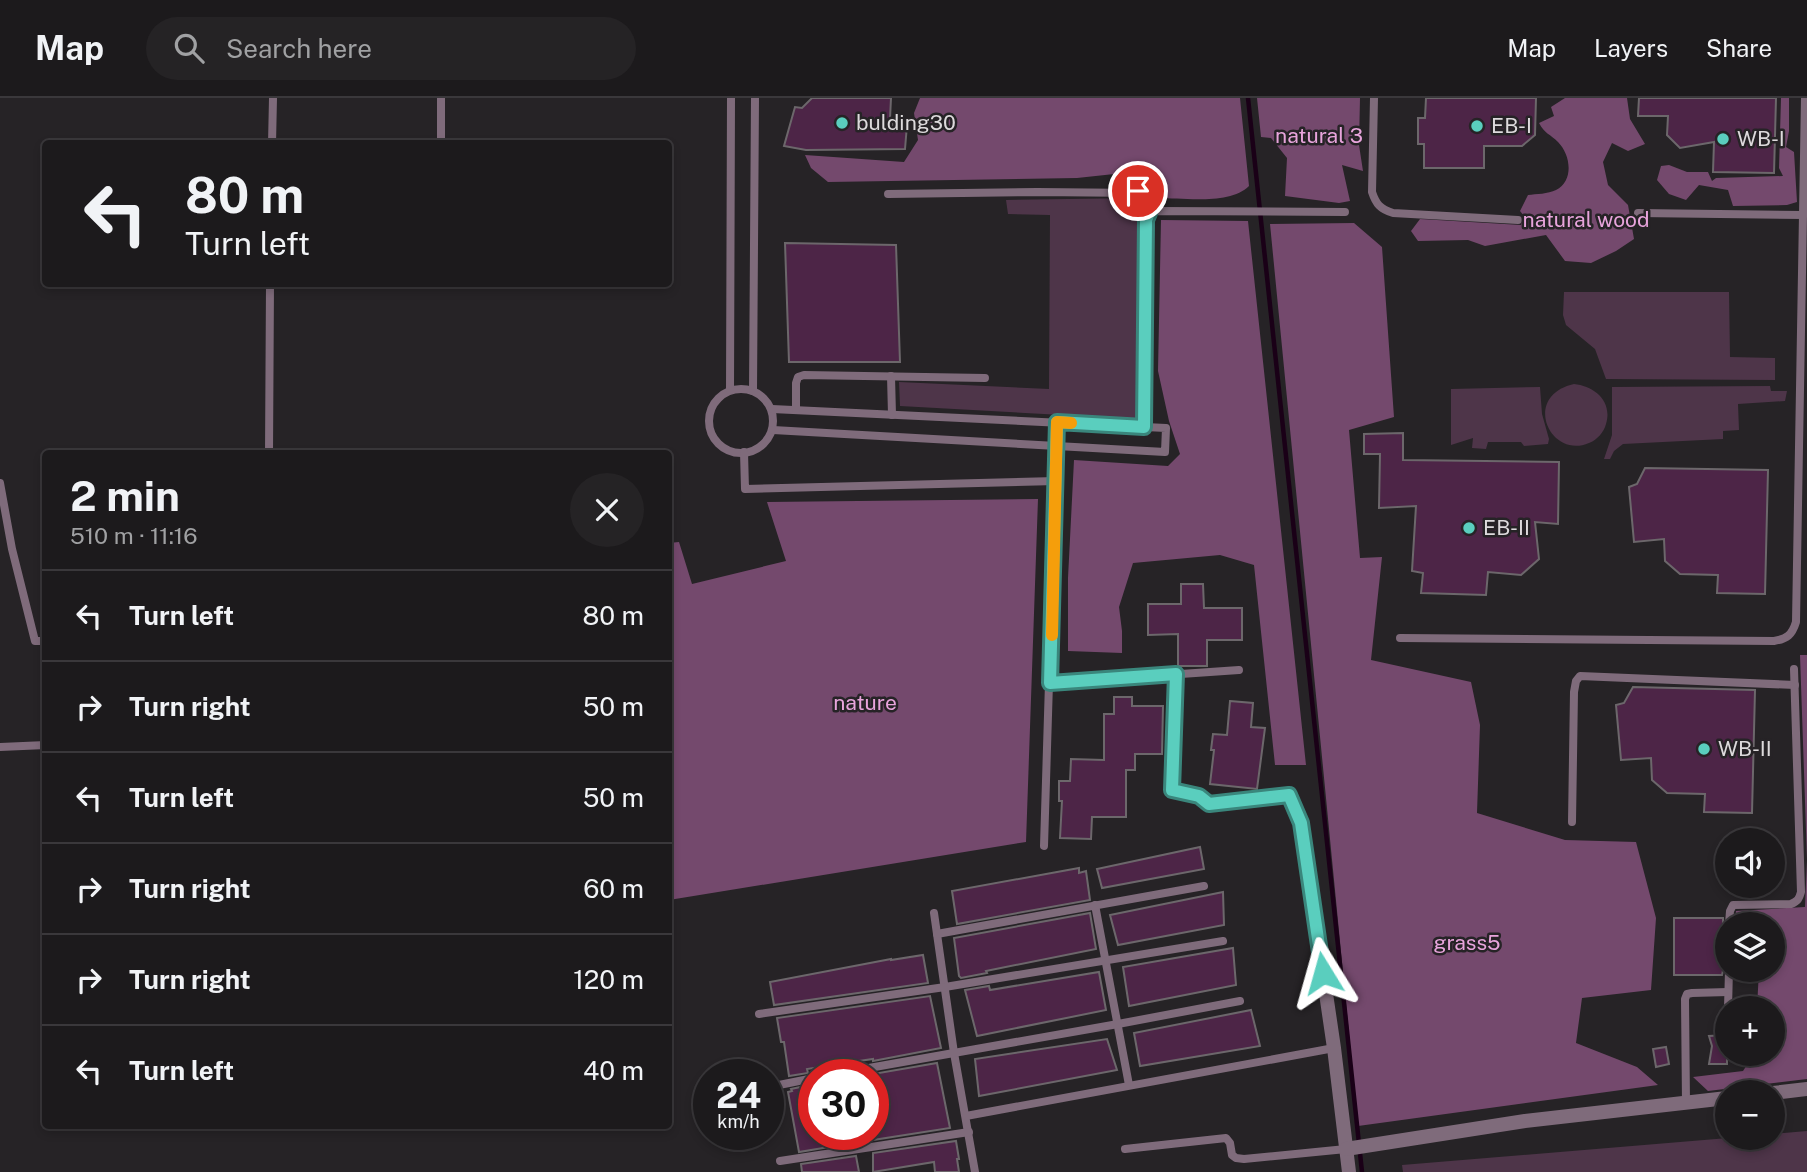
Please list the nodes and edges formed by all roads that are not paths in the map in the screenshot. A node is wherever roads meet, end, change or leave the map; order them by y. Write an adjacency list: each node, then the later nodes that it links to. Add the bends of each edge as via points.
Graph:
1 (273, 98): 7 (lane)
2 (441, 98): 8 (lane)
3 (731, 98): 18 (lane)
4 (755, 98): 19 (lane)
5 (1374, 98): 14 (lane, via 1372,192 1383,210)
6 (1805, 98): 13 (lane)
7 (272, 140)
8 (441, 140)
9 (888, 194): 11 (lane, via 1138,191)
10 (1345, 212): 11 (lane)
11 (1149, 213): 25 (lane)
12 (1638, 214): 13 (lane)
13 (1803, 215): 22 (lane)
14 (1518, 220)
15 (270, 287): 29 (lane)
16 (891, 376): 17 (lane); 21 (lane, via 798,377); 23 (lane)
17 (985, 379)
18 (730, 390): 19 (lane); 30 (lane, via 710,412 711,433 726,450)
19 (753, 391): 20 (lane)
20 (772, 409): 21 (lane); 26 (lane)
21 (796, 410): 23 (lane)
22 (1803, 413): 27 (lane)
23 (891, 415): 24 (lane)
24 (1057, 422): 25 (lane); 28 (lane)
25 (1144, 427): 28 (lane, via 1166,428 1165,452)
26 (773, 430): 28 (lane); 30 (lane, via 759,448)
27 (1803, 441): 33 (lane, via 1796,622 1785,639)
28 (1057, 446): 31 (lane)
29 (269, 450)
30 (744, 453): 31 (lane, via 746,489)
31 (1056, 481): 38 (lane)
32 (0, 483): 34 (lane, via 35,641)
33 (1400, 638)
34 (42, 641)
35 (1794, 669): 39 (lane)
36 (1238, 670): 37 (lane)
37 (1176, 674): 38 (lane); 42 (lane, via 1172,790 1199,796 1209,804)
38 (1050, 683): 44 (lane)
39 (1795, 685): 43 (lane, via 1580,676 1574,692); 47 (lane, via 1801,892 1791,904 1733,905)
40 (42, 745): 41 (lane)
41 (0, 747)
42 (1289, 795): 59 (street, via 1301,823)
43 (1572, 822)
44 (1044, 846)
45 (1204, 886): 46 (lane)
46 (1095, 905): 49 (lane); 51 (lane)
47 (1730, 912)
48 (934, 913): 49 (lane)
49 (937, 934): 53 (lane)
50 (1223, 941): 51 (lane)
51 (1107, 960): 53 (lane); 58 (lane)
52 (1728, 982): 54 (lane)
53 (945, 987): 57 (lane); 60 (lane)
54 (1728, 992): 55 (lane); 66 (lane, via 1692,993 1685,999)
55 (1728, 996)
56 (1240, 1000): 58 (lane)
57 (759, 1014)
58 (1118, 1024): 60 (lane); 62 (lane)
59 (1334, 1048): 62 (lane); 70 (street)
60 (954, 1053): 61 (lane); 67 (lane)
61 (889, 1064)
62 (1129, 1085): 67 (lane)
63 (1807, 1089): 64 (street)
64 (1785, 1092)
65 (1715, 1099): 66 (street)
66 (1686, 1103): 70 (street, via 1525,1121)
67 (966, 1116): 68 (lane)
68 (969, 1132): 71 (lane); 72 (lane)
69 (1125, 1149): 70 (lane, via 1226,1138 1232,1155 1244,1159)
70 (1346, 1149): 73 (street)
71 (780, 1161)
72 (975, 1172)
73 (1349, 1172)

